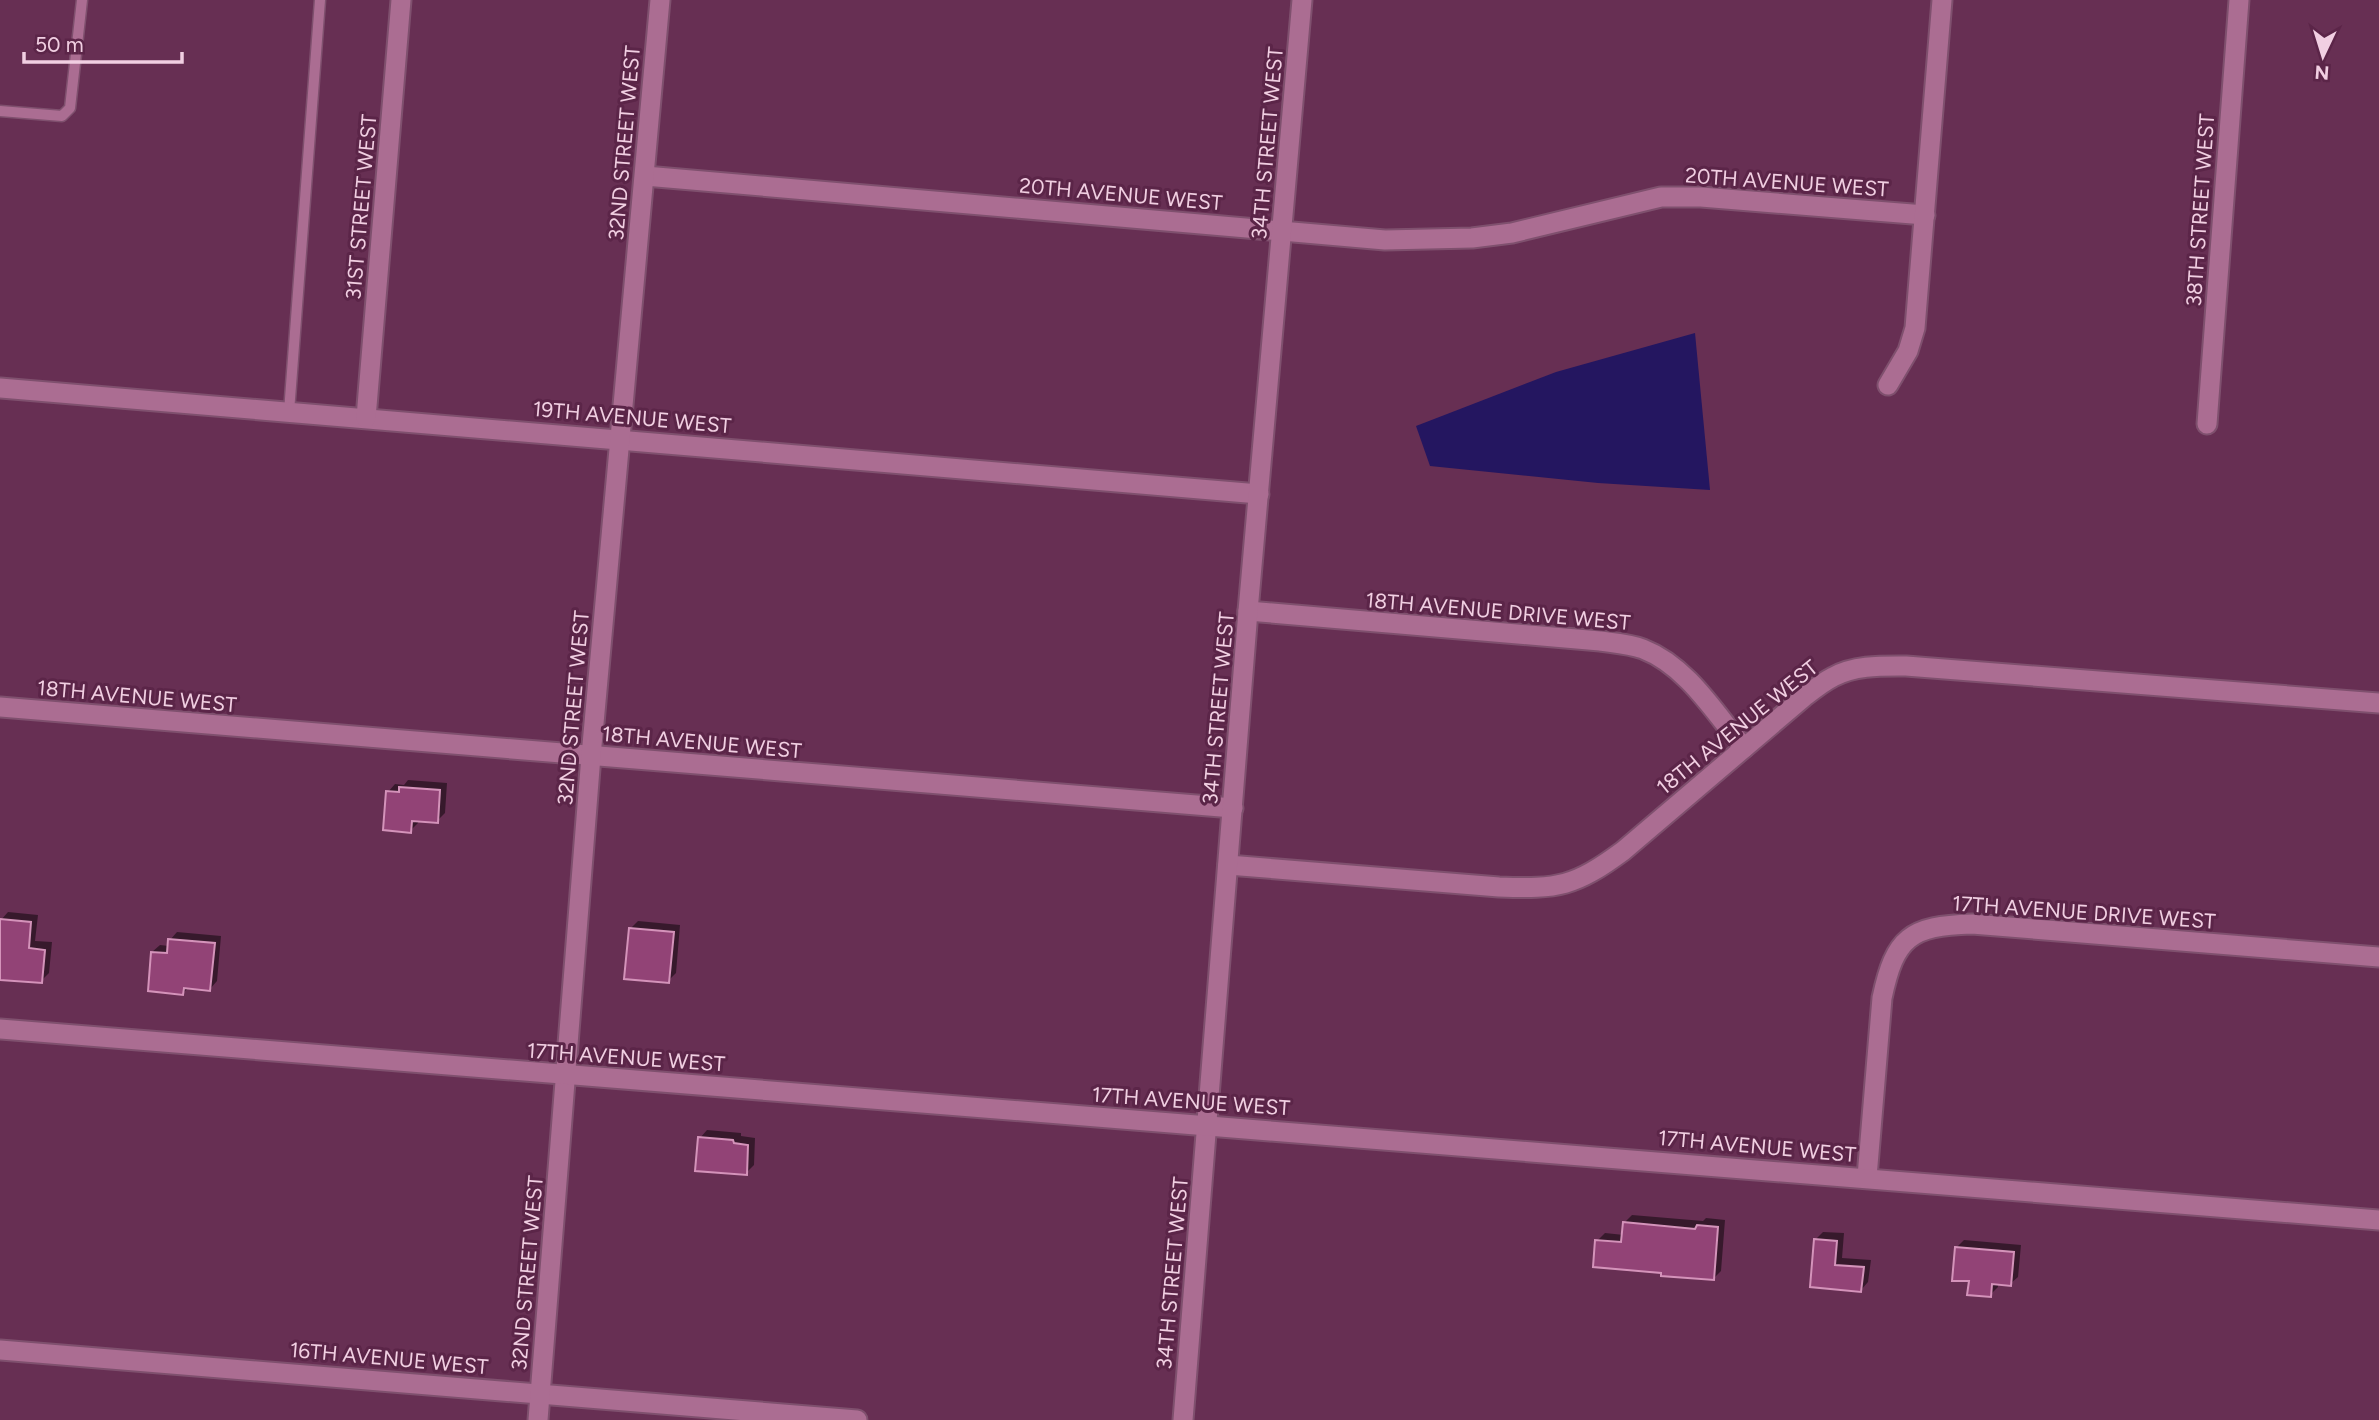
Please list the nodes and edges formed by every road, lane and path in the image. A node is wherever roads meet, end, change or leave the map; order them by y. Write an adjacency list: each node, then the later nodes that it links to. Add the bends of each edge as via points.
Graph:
1 (82, 0): 8 (lane, via 70,108 62,116)
2 (320, 0): 14 (lane)
3 (401, 0): 15 (street, 31ST STREET WEST)
4 (660, 0): 9 (street, 32ND STREET WEST)
5 (1302, 0): 11 (street, 34TH STREET WEST)
6 (1942, 0): 10 (street)
7 (2239, 0): 16 (street, 38TH STREET WEST)
8 (0, 111)
9 (645, 176): 11 (street, 20TH AVENUE WEST); 17 (street, 32ND STREET WEST)
10 (1925, 215): 11 (street, 20TH AVENUE WEST, via 1661,197 1512,233 1472,238 1385,240); 12 (street, via 1915,328 1908,351)
11 (1282, 231): 18 (street, 34TH STREET WEST)
12 (1888, 385)
13 (0, 388): 14 (street, 19TH AVENUE WEST)
14 (289, 412): 15 (street, 19TH AVENUE WEST)
15 (366, 418): 17 (street, 19TH AVENUE WEST)
16 (2207, 424)
17 (620, 439): 18 (street, 19TH AVENUE WEST); 23 (street, 32ND STREET WEST)
18 (1259, 494): 19 (street, 34TH STREET WEST)
19 (1248, 611): 22 (street, 18TH AVENUE DRIVE WEST, via 1639,647 1688,680); 24 (street, 34TH STREET WEST)
20 (2379, 703): 22 (street, 18TH AVENUE WEST, via 1906,666 1868,667 1832,677)
21 (0, 708): 23 (street, 18TH AVENUE WEST)
22 (1744, 748): 25 (street, 18TH AVENUE WEST, via 1623,851 1592,873 1564,885 1499,887)
23 (591, 756): 24 (street, 18TH AVENUE WEST); 28 (street, 32ND STREET WEST)
24 (1233, 808): 25 (street, 34TH STREET WEST)
25 (1228, 865): 29 (street, 34TH STREET WEST)
26 (2379, 957): 30 (street, 17TH AVENUE DRIVE WEST, via 1972,924 1927,928 1903,944 1888,970)
27 (0, 1029): 28 (street, 17TH AVENUE WEST)
28 (566, 1076): 29 (street, 17TH AVENUE WEST); 33 (street, 32ND STREET WEST)
29 (1207, 1125): 30 (street, 17TH AVENUE WEST); 36 (street, 34TH STREET WEST)
30 (1867, 1177): 31 (street, 17TH AVENUE WEST)
31 (2379, 1220)
32 (0, 1350): 33 (street, 16TH AVENUE WEST)
33 (540, 1393): 34 (street, 32ND STREET WEST); 35 (street, 16TH AVENUE WEST)
34 (538, 1420)
35 (857, 1420)
36 (1183, 1420)

